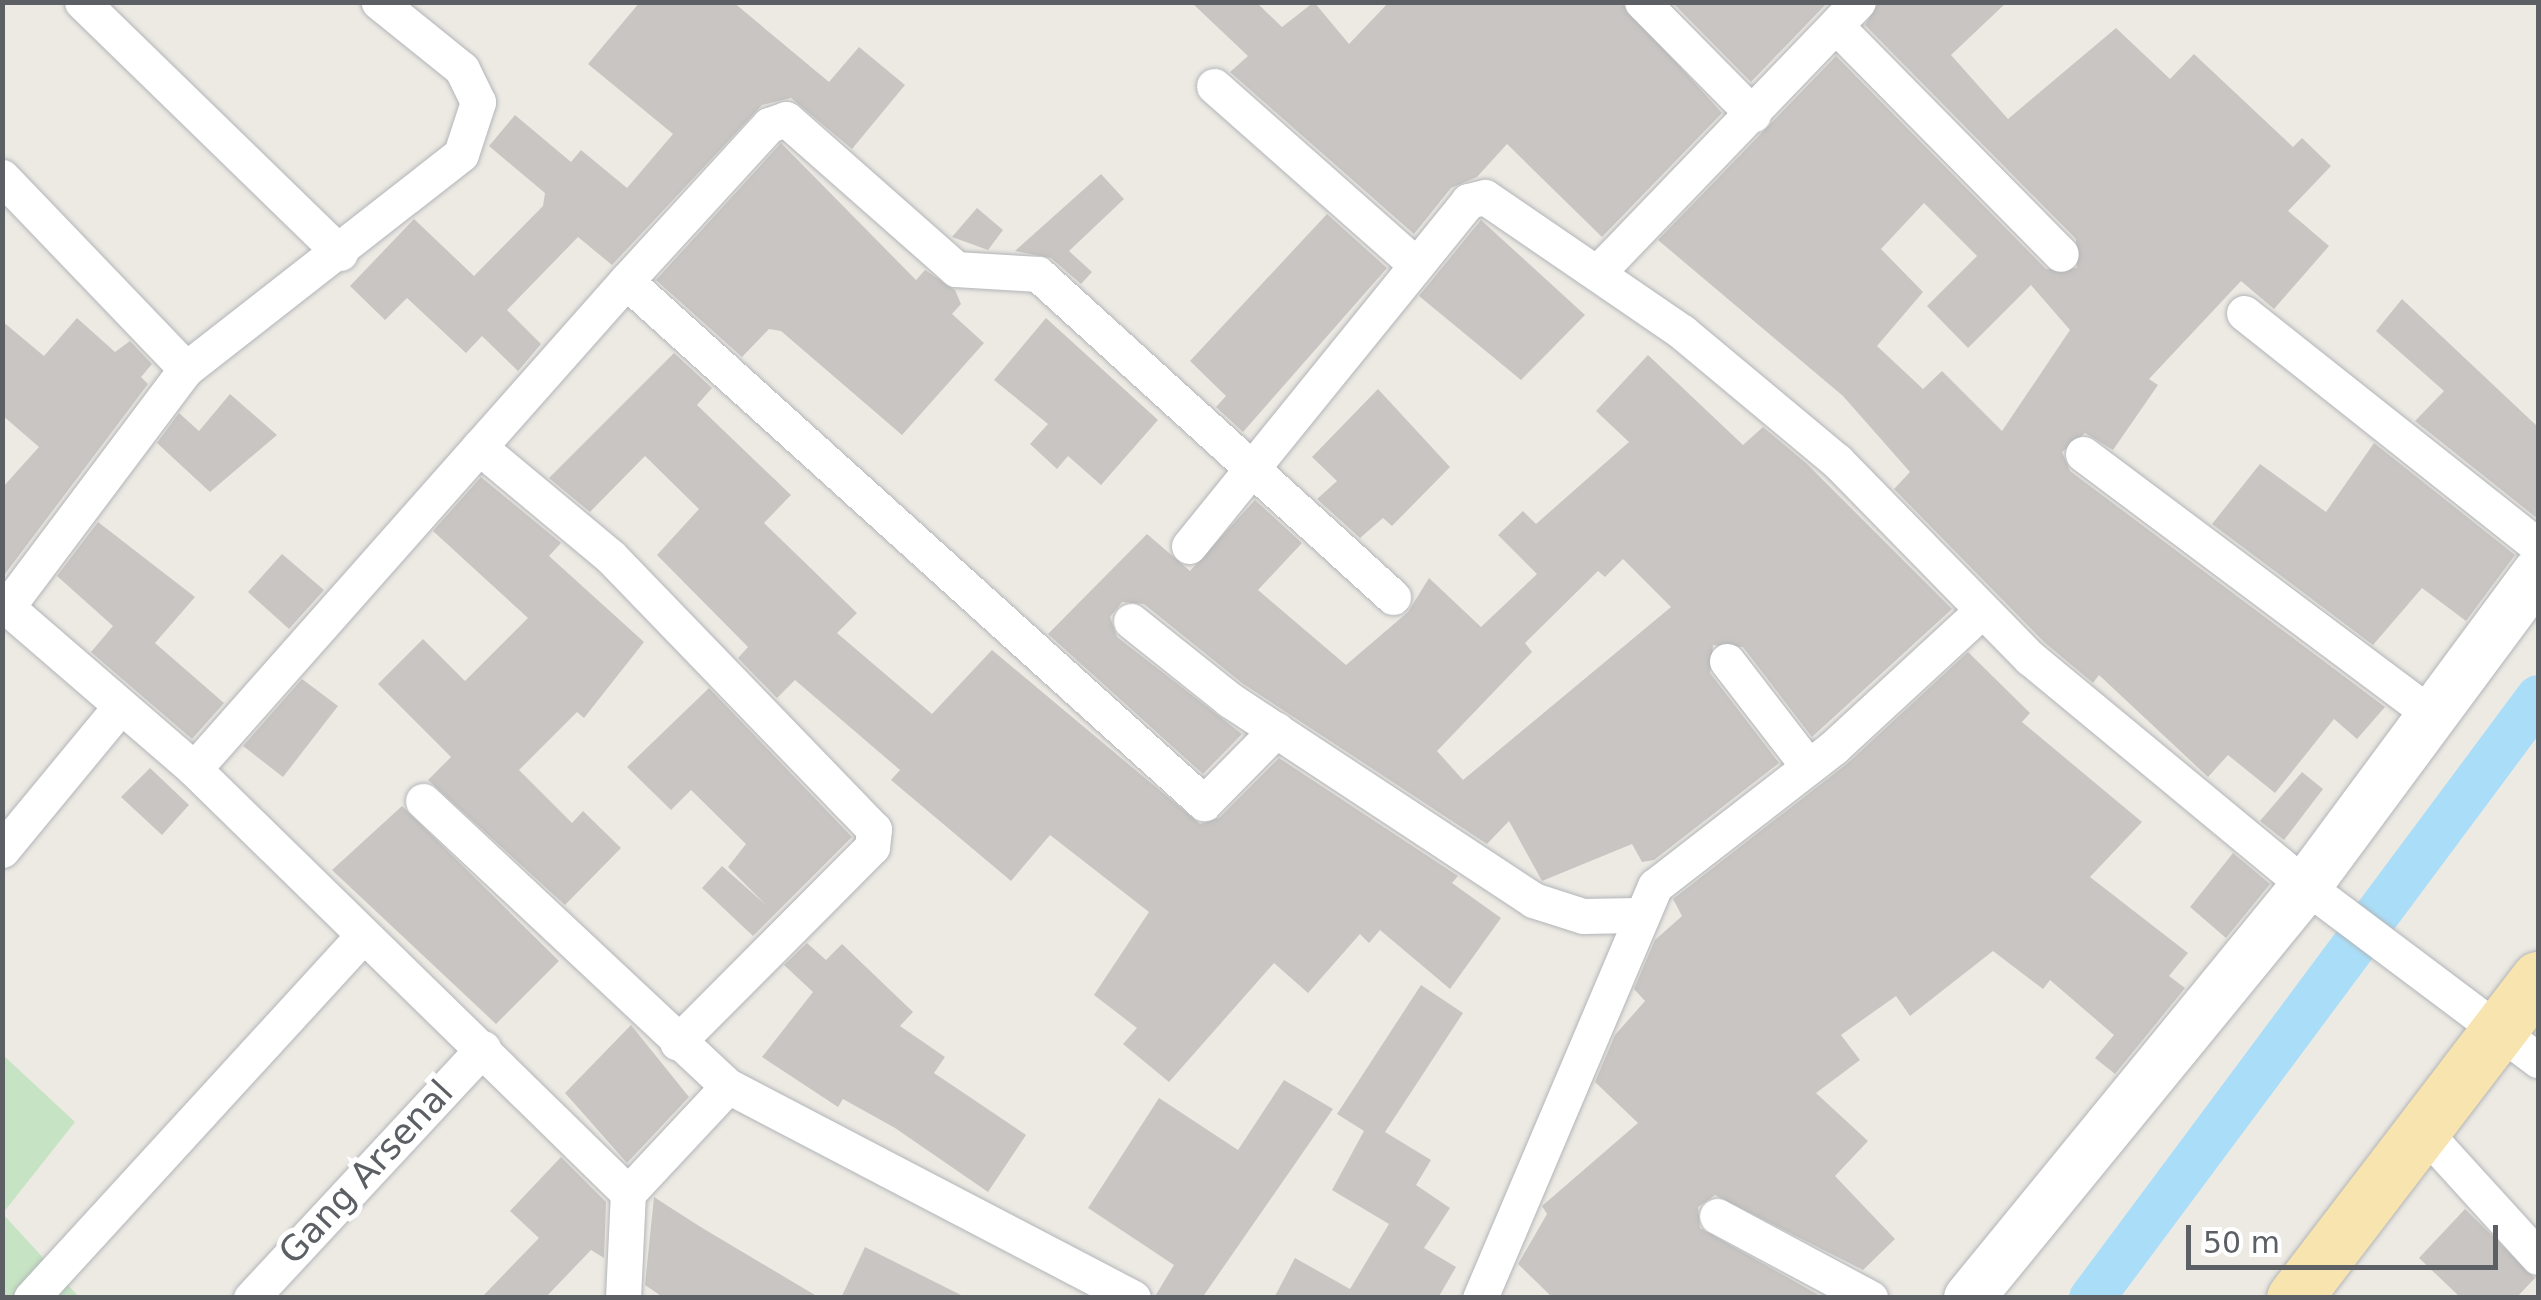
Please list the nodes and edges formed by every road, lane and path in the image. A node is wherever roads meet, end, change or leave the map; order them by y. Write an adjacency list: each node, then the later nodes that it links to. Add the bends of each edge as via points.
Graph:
1 (82, 2): 8 (street)
2 (1642, 2): 6 (street)
3 (383, 4): 8 (street, via 462,69 478,102 475,130 445,175)
4 (1847, 14): 6 (street); 9 (street)
5 (1214, 86): 10 (street)
6 (1754, 114): 11 (street)
7 (2, 177): 14 (street)
8 (340, 253): 14 (street)
9 (2061, 254)
10 (1416, 265): 11 (street, via 1468,201 1485,197); 17 (street)
11 (1597, 273): 23 (street, via 1837,461)
12 (626, 281): 15 (street); 17 (street, via 769,125 786,118 956,269 1038,274); 28 (street, via 1204,803)
13 (2244, 313): 19 (street)
14 (186, 369): 22 (street)
15 (480, 447): 30 (street); 38 (street, via 610,556 874,829 872,847)
16 (2083, 454): 27 (street)
17 (1253, 464): 18 (street); 21 (street)
18 (1190, 546)
19 (2538, 546)
20 (2538, 572): 27 (street)
21 (1393, 597)
22 (5, 605): 26 (street)
23 (1979, 613): 29 (street); 33 (street)
24 (1131, 621): 28 (street)
25 (1727, 661): 29 (street)
26 (119, 708): 30 (street); 32 (street)
27 (2432, 715): 33 (street)
28 (1276, 730): 34 (street, via 1533,900 1582,916)
29 (1808, 766): 34 (street, via 1682,859)
30 (194, 769): 35 (street)
31 (423, 801): 38 (street)
32 (2, 850)
33 (2317, 894): 37 (street); 51 (street)
34 (1637, 914): 49 (street)
35 (359, 940): 39 (street); 46 (street)
36 (2538, 979): 37 (main road)
37 (2504, 1035): 41 (main road)
38 (677, 1043): 40 (street)
39 (482, 1048): 42 (street); 45 (street, Gang Arsenal)
40 (728, 1086): 42 (street); 48 (street)
41 (2427, 1135): 44 (street); 52 (main road)
42 (628, 1192): 47 (street)
43 (1717, 1216): 50 (street)
44 (2538, 1257)
45 (250, 1297)
46 (31, 1298)
47 (623, 1298)
48 (1133, 1298)
49 (1480, 1298)
50 (1870, 1298)
51 (1969, 1298)
52 (2294, 1298)

